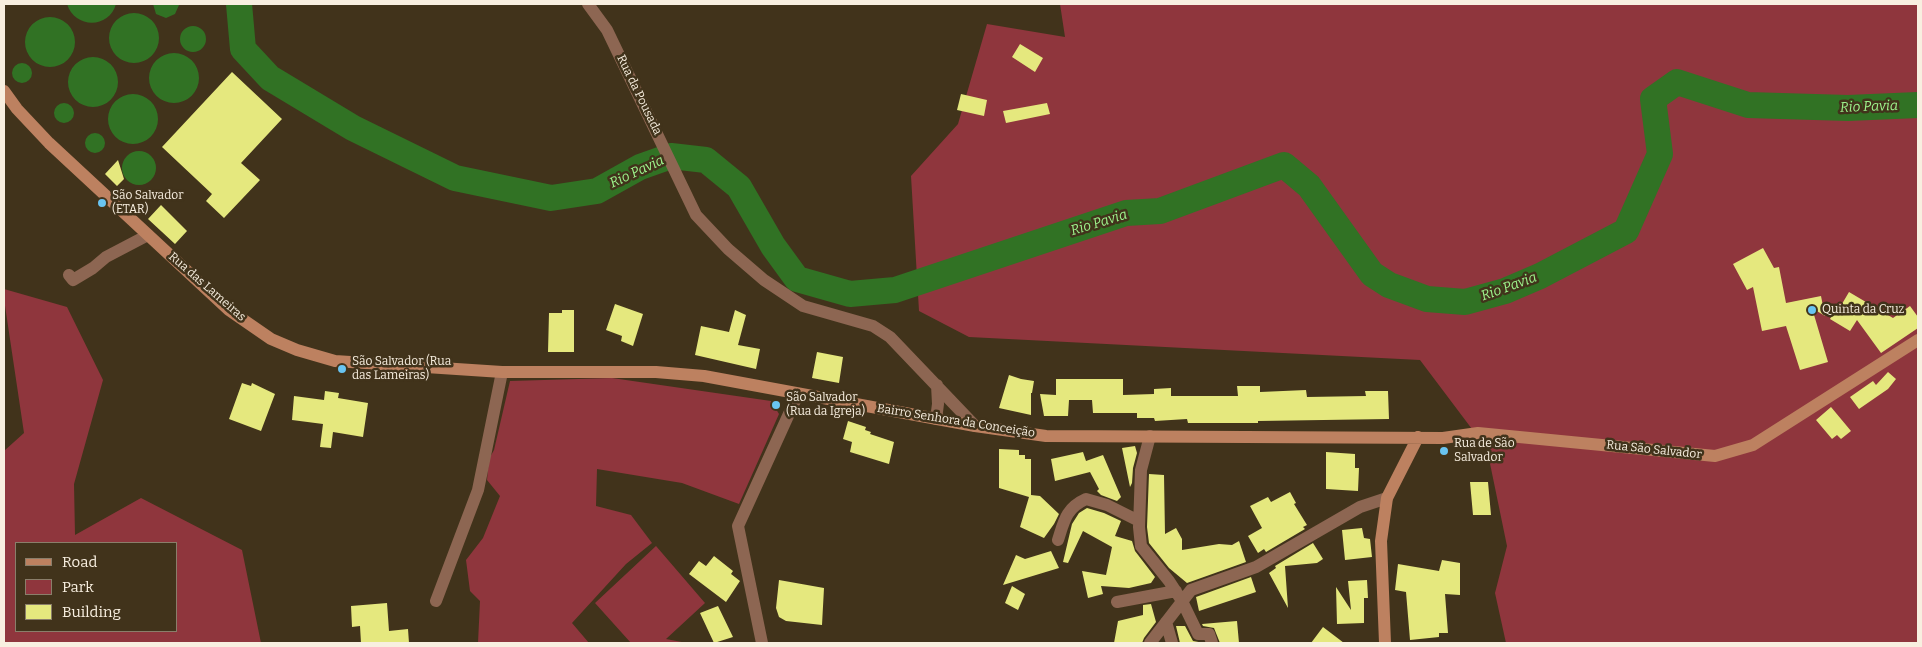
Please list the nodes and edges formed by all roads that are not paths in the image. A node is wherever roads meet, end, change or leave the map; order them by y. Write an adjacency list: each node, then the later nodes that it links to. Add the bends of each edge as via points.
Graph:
1 (588, 4): 8 (street, Rua da Pousada, via 608,30 696,215 764,280 803,306 873,326 890,336)
2 (4, 91): 3 (street, Rua das Lameiras, via 49,143)
3 (148, 235): 4 (street, via 73,280); 6 (street, Rua das Lameiras, via 229,310 271,339 297,350 344,362)
4 (69, 275)
5 (1918, 340): 13 (street, Rua São Salvador, via 1753,445 1714,456 1478,433 1443,438)
6 (502, 372): 7 (street, Rua das Lameiras); 18 (street, via 478,490)
7 (586, 372): 9 (street, Bairro Senhora da Conceição, via 704,376)
8 (937, 385): 10 (street); 11 (street, Rua da Pousada)
9 (798, 394): 10 (street, Bairro Senhora da Conceição); 21 (street, via 738,526)
10 (936, 418): 11 (street, Bairro Senhora da Conceição)
11 (975, 426): 12 (street, Bairro Senhora da Conceição, via 1046,436)
12 (1150, 436): 13 (street, Bairro Senhora da Conceição); 15 (street, via 1141,470)
13 (1418, 437): 14 (street)
14 (1387, 498): 17 (street, via 1360,507 1256,567); 25 (street, via 1381,541)
15 (1139, 521): 16 (street, via 1107,505 1086,499 1068,513); 17 (street, via 1141,546)
16 (1058, 540)
17 (1179, 596): 19 (street); 20 (street); 24 (street, via 1198,634 1209,634)
18 (436, 601)
19 (1117, 602)
20 (1166, 622): 22 (street); 23 (street)
21 (762, 643)
22 (1150, 643)
23 (1172, 643)
24 (1212, 643)
25 (1385, 643)

